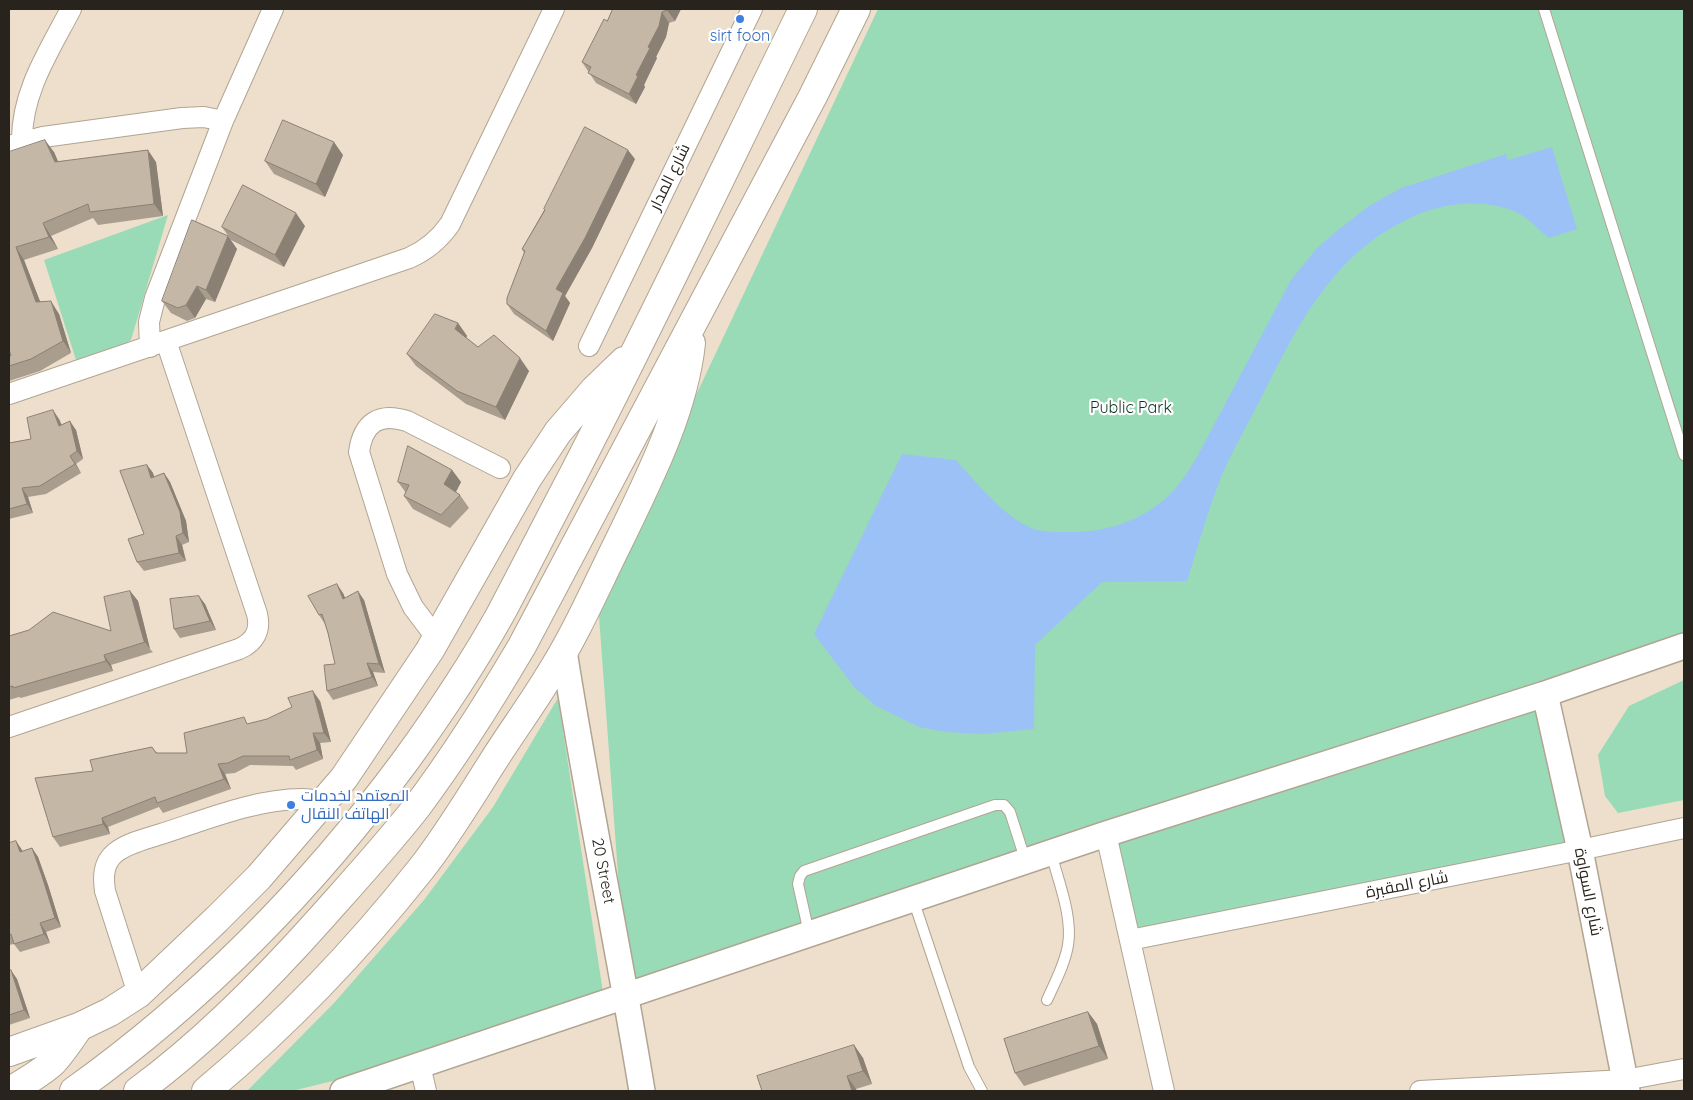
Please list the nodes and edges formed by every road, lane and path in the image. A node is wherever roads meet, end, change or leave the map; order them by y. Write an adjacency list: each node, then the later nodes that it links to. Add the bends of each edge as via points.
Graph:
1 (71, 9): 9 (street, via 32,84)
2 (273, 9): 8 (street)
3 (554, 9): 11 (street, via 450,224 434,244 409,258)
4 (752, 9): 12 (street, شارع المدار)
5 (803, 9): 13 (highway)
6 (856, 9): 10 (highway)
7 (1544, 9): 15 (lane)
8 (223, 121): 9 (street, via 204,117 182,118 65,133); 11 (street, via 155,298 149,322)
9 (15, 144)
10 (693, 323): 19 (highway, via 686,376 649,480); 41 (highway, via 522,646 454,755 376,857 287,956 226,1017)
11 (158, 344): 14 (street); 21 (street, via 257,614 256,636 239,649)
12 (589, 346)
13 (637, 350): 17 (highway, via 595,389 558,432 527,479); 40 (highway, via 499,617 407,758 300,890 239,952 175,1012)
14 (9, 394)
15 (1684, 455)
16 (500, 468): 17 (street, via 394,417 380,419 368,426 361,438 359,452 397,574 413,606)
17 (437, 638): 22 (highway)
18 (1684, 646): 20 (street)
19 (564, 651): 32 (street, 20 Street); 42 (highway, via 422,867 354,949 259,1045)
20 (1545, 694): 24 (street); 25 (street, شارع السواوة)
21 (9, 727)
22 (325, 802): 31 (highway, via 259,877); 31 (street, via 302,799 258,804 203,820 114,853 104,870 104,886)
23 (1684, 828): 25 (street, شارع المقبرة)
24 (1106, 834): 26 (street); 30 (street)
25 (1580, 850): 30 (street, شارع المقبرة); 38 (street, شارع السواوة)
26 (1051, 853): 27 (street); 33 (lane, via 1070,934 1065,956)
27 (1026, 862): 28 (street); 29 (lane, via 1010,812 1004,805 995,805 804,871 798,884)
28 (913, 899): 29 (street); 46 (lane, via 969,1067)
29 (809, 934): 32 (street)
30 (1130, 940): 47 (street)
31 (138, 994): 34 (highway)
32 (627, 996): 36 (street); 45 (street, 20 Street)
33 (1047, 1000)
34 (79, 1027): 35 (highway); 39 (highway, via 53,1062)
35 (9, 1052)
36 (420, 1065): 43 (street); 44 (street)
37 (1684, 1069): 38 (street)
38 (1626, 1086): 48 (street)
39 (10, 1091)
40 (74, 1091)
41 (138, 1091)
42 (206, 1091)
43 (343, 1091)
44 (426, 1091)
45 (642, 1091)
46 (982, 1091)
47 (1164, 1091)
48 (1420, 1091)

